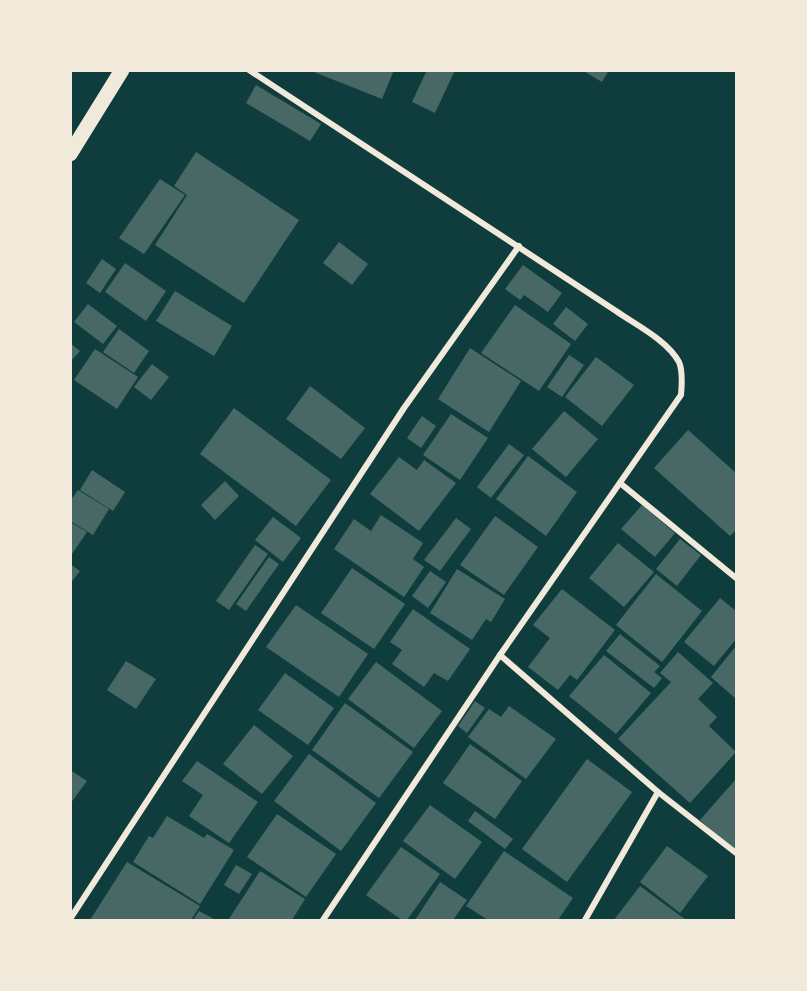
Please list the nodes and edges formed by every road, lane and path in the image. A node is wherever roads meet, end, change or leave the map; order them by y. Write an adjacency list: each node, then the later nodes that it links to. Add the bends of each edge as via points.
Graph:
1 (122, 70): 3 (main road)
2 (249, 70): 4 (street)
3 (70, 154)
4 (519, 246): 5 (street, via 669,348 679,363 681,395); 10 (street, via 404,408)
5 (620, 483): 6 (street); 7 (street)
6 (736, 578)
7 (500, 655): 8 (street); 11 (street)
8 (658, 792): 9 (street); 12 (street)
9 (736, 854)
10 (70, 919)
11 (323, 921)
12 (585, 921)

